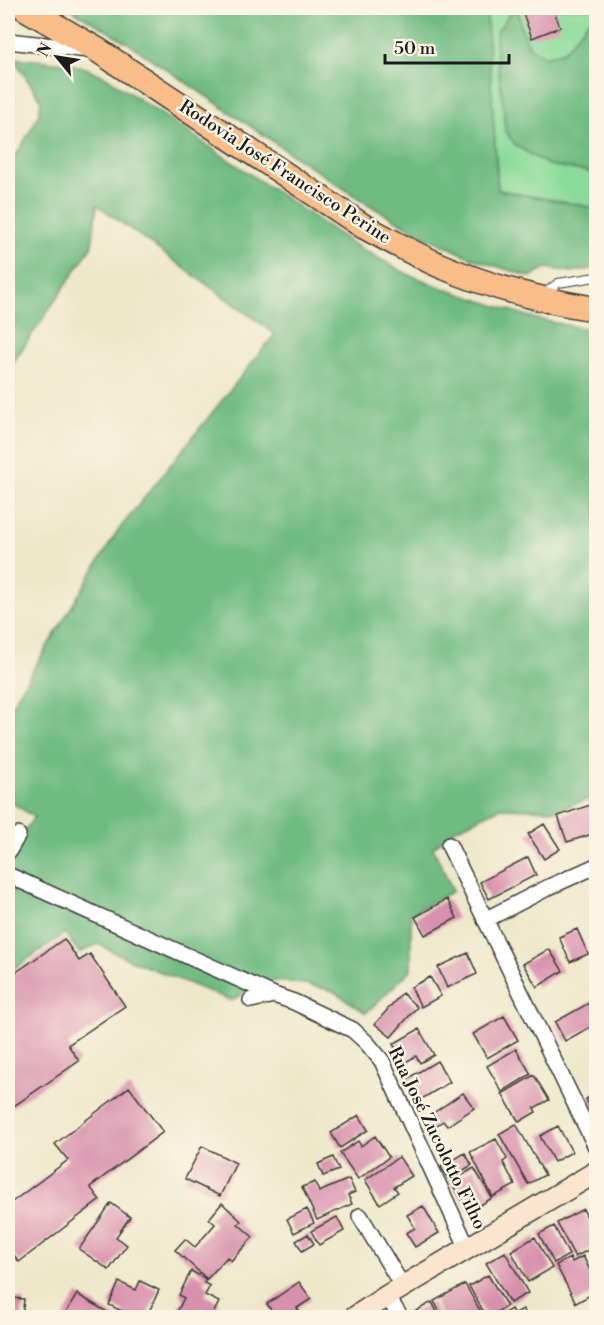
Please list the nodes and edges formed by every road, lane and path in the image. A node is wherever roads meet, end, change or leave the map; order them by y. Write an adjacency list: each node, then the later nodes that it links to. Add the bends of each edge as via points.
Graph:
1 (25, 8): 3 (main road, Rodovia José Francisco Perine)
2 (8, 41): 3 (street)
3 (99, 51): 5 (main road, Rodovia José Francisco Perine, via 363,226 442,266)
4 (597, 277): 5 (lane, via 558,283)
5 (539, 297): 6 (main road, Rodovia José Francisco Perine)
6 (597, 309)
7 (18, 835): 9 (street)
8 (449, 845): 12 (street)
9 (8, 852)
10 (597, 866): 12 (street)
11 (8, 875): 13 (street, Rua José Zucolotto Filho)
12 (485, 920): 15 (street)
13 (274, 995): 14 (street); 18 (street, Rua José Zucolotto Filho, via 353,1030 382,1061)
14 (251, 1000)
15 (597, 1147)
16 (597, 1172): 18 (main road)
17 (360, 1216): 19 (street)
18 (468, 1249): 19 (main road)
19 (395, 1292): 20 (main road); 21 (street)
20 (354, 1317)
21 (401, 1317)

